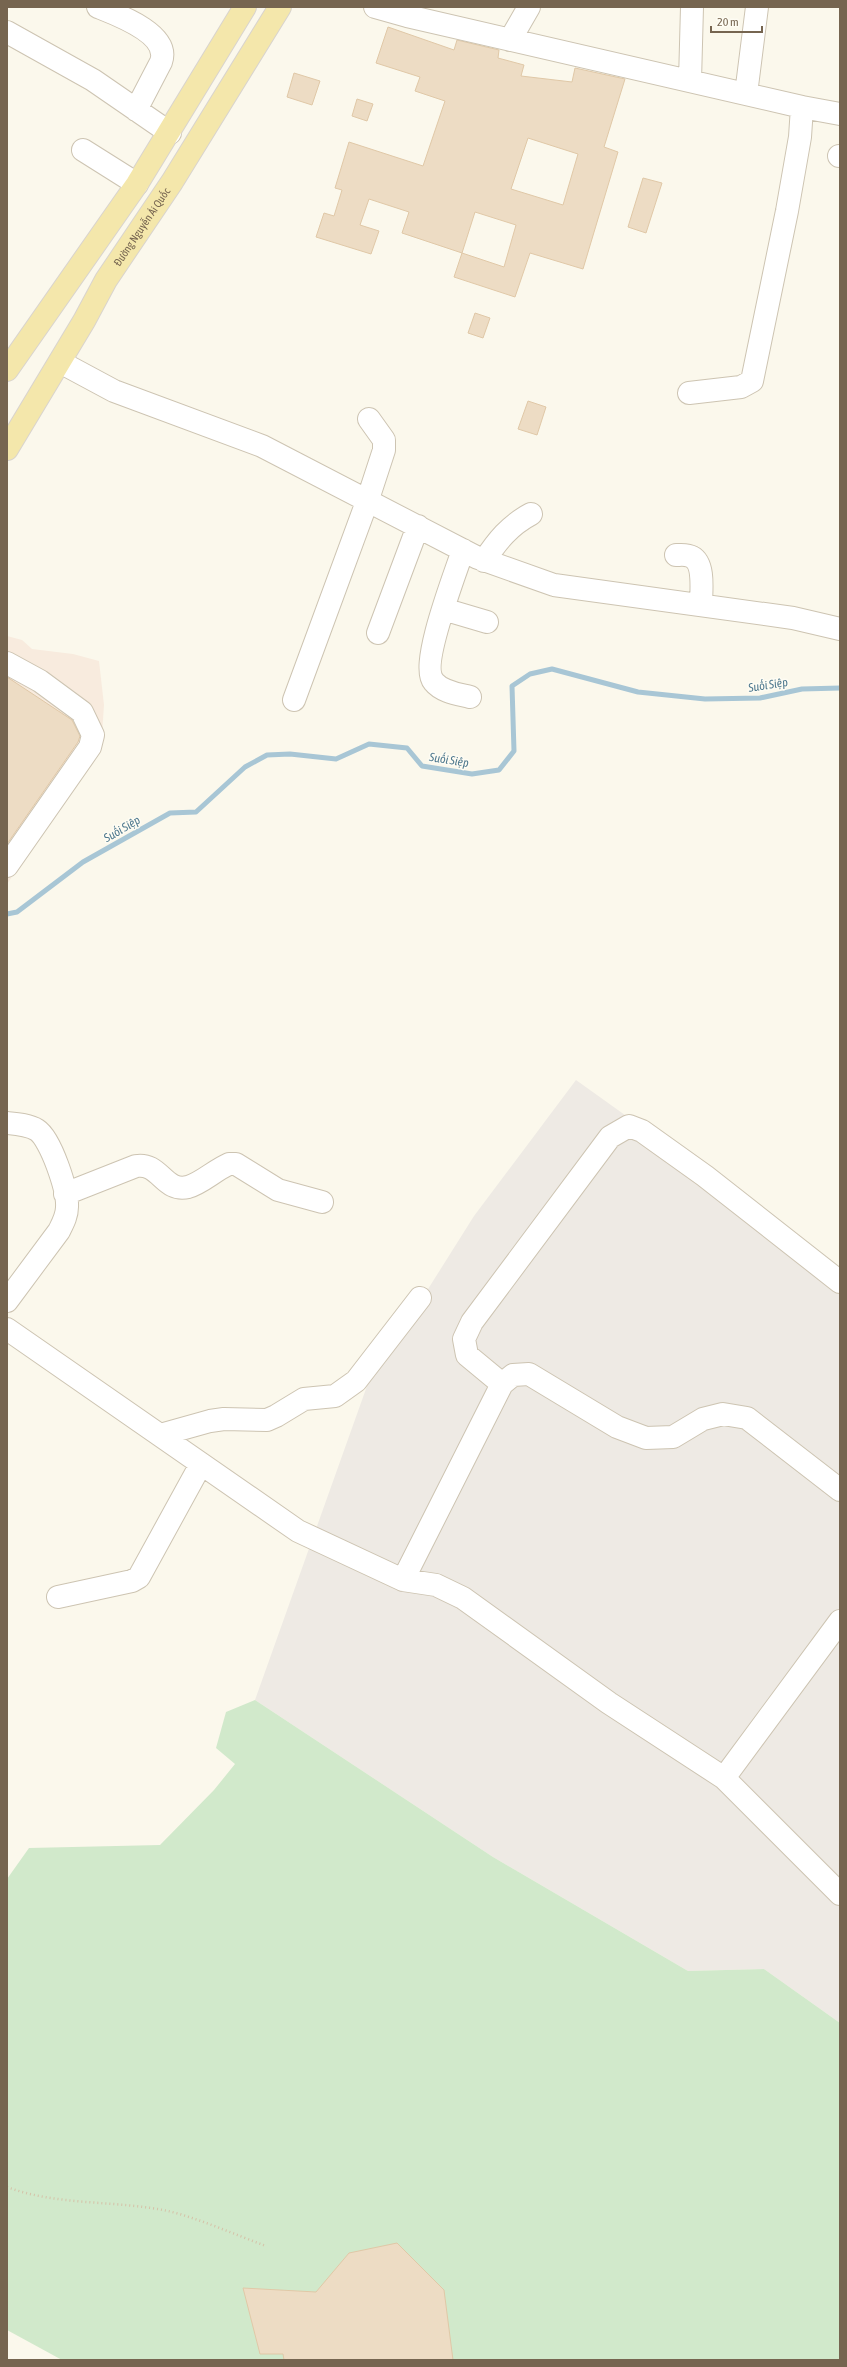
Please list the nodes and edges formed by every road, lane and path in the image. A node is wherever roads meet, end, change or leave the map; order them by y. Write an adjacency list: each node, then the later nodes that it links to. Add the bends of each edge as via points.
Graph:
1 (98, 7): 13 (street, via 151,34 162,45 164,54 161,62)
2 (245, 7): 15 (main road)
3 (280, 7): 18 (main road, Đường Nguyễn Ái Quốc, via 172,182 106,280)
4 (375, 7): 9 (street)
5 (529, 7): 9 (street)
6 (692, 7): 10 (street)
7 (757, 7): 11 (street)
8 (7, 32): 13 (street, via 93,80)
9 (510, 40): 10 (street)
10 (690, 81): 11 (street)
11 (746, 94): 12 (street)
12 (802, 107): 14 (street); 20 (street, via 800,137 787,212 752,381 741,387)
13 (136, 110): 15 (street)
14 (840, 114)
15 (170, 133): 17 (main road)
16 (83, 150): 17 (street)
17 (137, 184): 19 (main road)
18 (60, 362): 22 (main road, Đường Nguyễn Ái Quốc); 23 (street, via 114,391 262,446)
19 (7, 370)
20 (689, 393)
21 (369, 419): 23 (street, via 384,440 384,450)
22 (7, 449)
23 (368, 500): 25 (street); 36 (street)
24 (531, 514): 28 (street, via 517,521 505,532)
25 (418, 526): 26 (street); 33 (street)
26 (463, 550): 28 (street); 30 (street)
27 (676, 554): 29 (street, via 690,556 697,561 700,570)
28 (484, 561): 29 (street, via 554,585)
29 (701, 605): 32 (street)
30 (443, 609): 31 (street); 35 (street, via 433,644 429,671 433,682 445,690)
31 (487, 622)
32 (840, 623)
33 (378, 633)
34 (7, 663): 37 (street, via 40,681 82,712 92,735 90,747)
35 (470, 698)
36 (294, 700)
37 (7, 866)
38 (7, 1123): 39 (street, via 37,1130 44,1137 62,1178)
39 (65, 1194): 40 (street, via 136,1166 145,1165 170,1185 180,1188 189,1186 229,1164 236,1164 278,1190 299,1198); 43 (street, via 67,1207 59,1231)
40 (322, 1202)
41 (840, 1282): 45 (street, via 706,1176 642,1131 629,1126 610,1137 472,1322 464,1339 467,1354)
42 (420, 1298): 46 (street, via 356,1381 335,1396 304,1398 267,1420 210,1421)
43 (7, 1301)
44 (7, 1329): 46 (street)
45 (502, 1384): 48 (street, via 514,1375 529,1374 617,1427 646,1438 673,1437 703,1419 723,1414 747,1418); 49 (street)
46 (160, 1435): 47 (street)
47 (201, 1464): 49 (street, via 298,1532); 50 (street, via 139,1577 132,1581)
48 (840, 1490)
49 (412, 1581): 52 (street, via 436,1585 463,1598 610,1702)
50 (58, 1597)
51 (838, 1629): 52 (street)
52 (724, 1778): 53 (street)
53 (840, 1894)
54 (7, 2187): 55 (path, via 31,2196 88,2200 169,2211)
55 (266, 2246)

